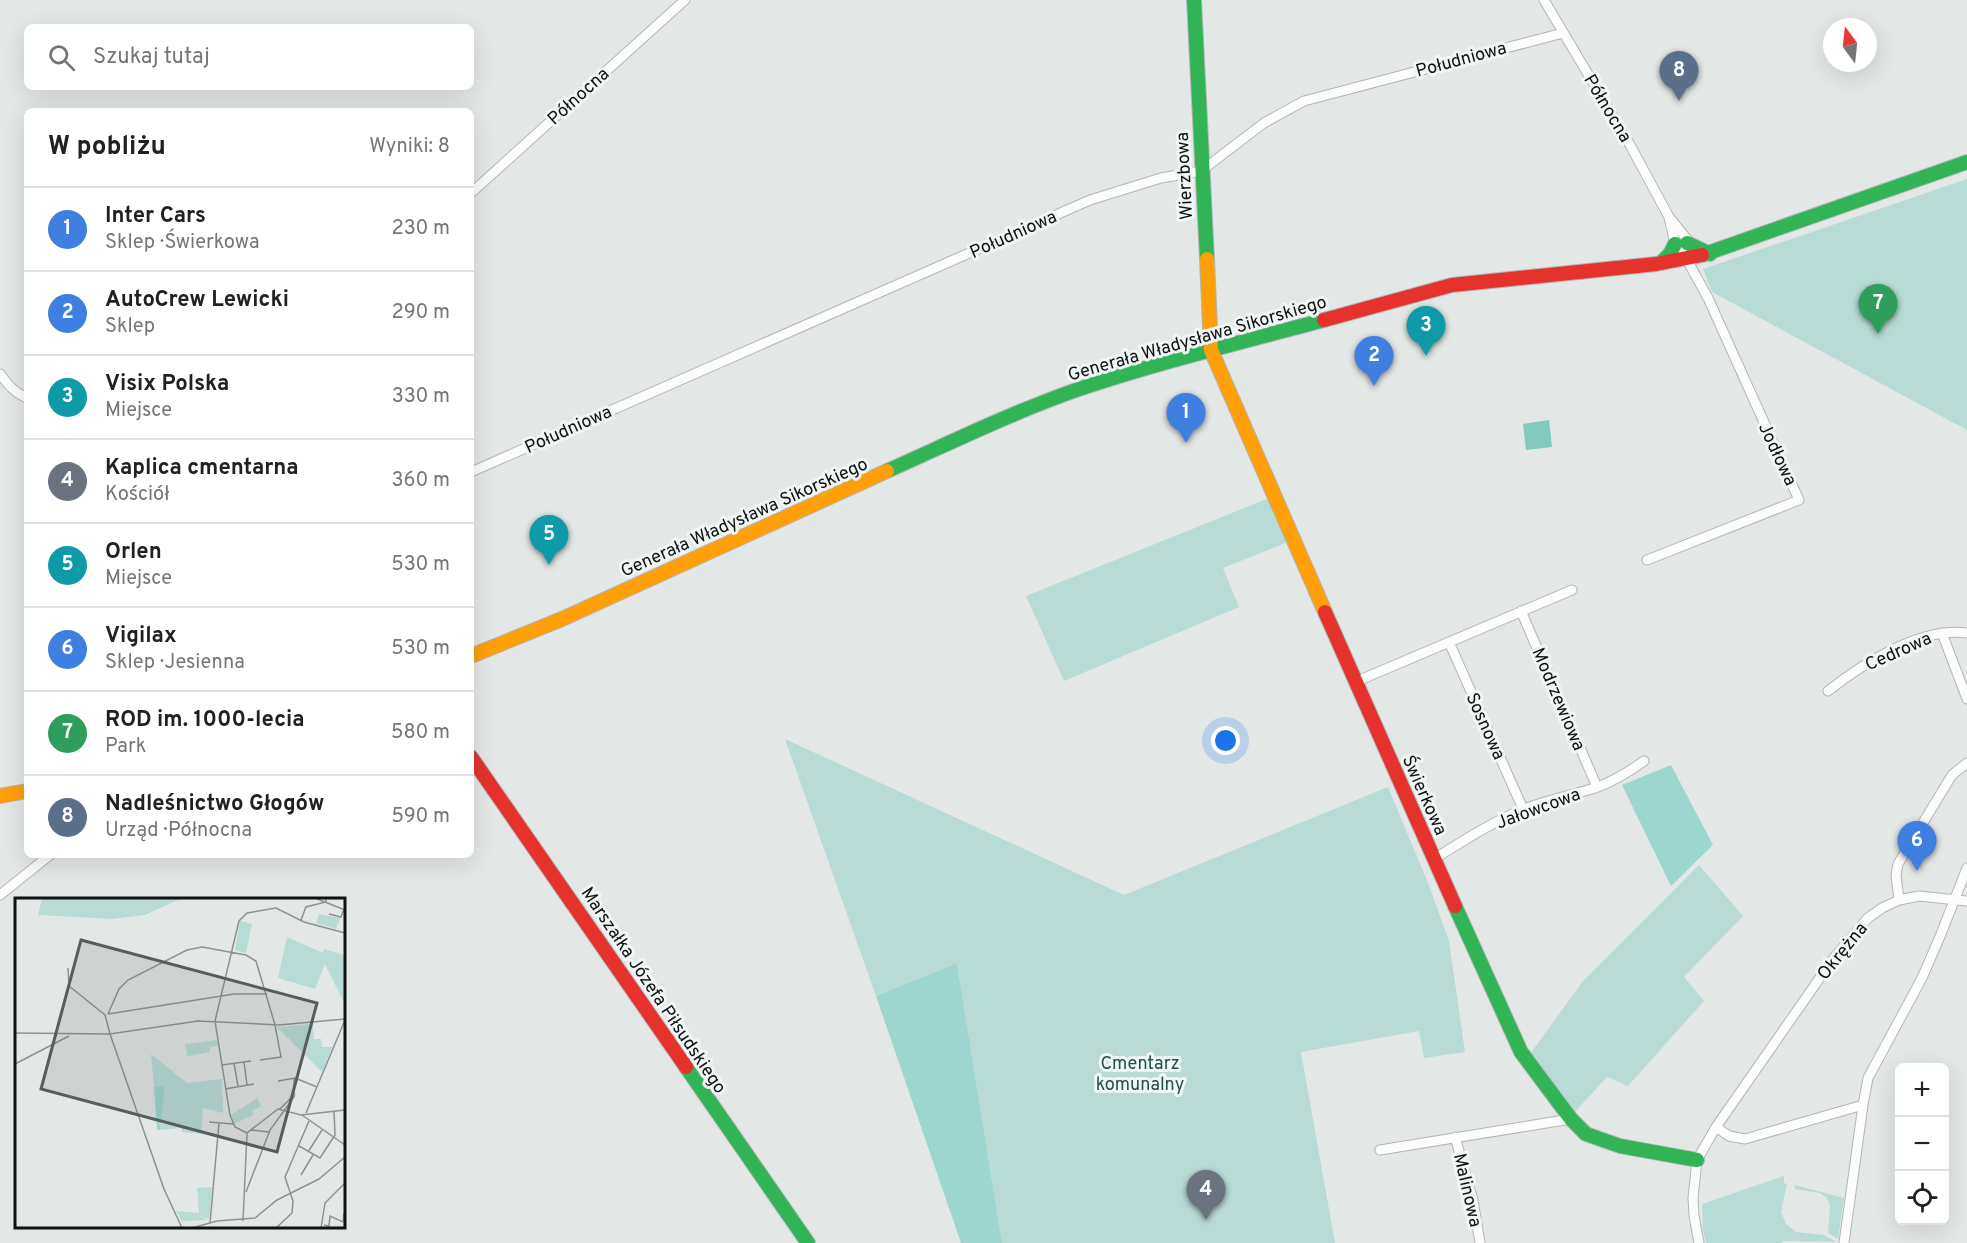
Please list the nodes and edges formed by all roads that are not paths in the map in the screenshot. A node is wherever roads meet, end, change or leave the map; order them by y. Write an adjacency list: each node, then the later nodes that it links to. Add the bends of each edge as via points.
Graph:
1 (685, 0): 7 (street, Północna)
2 (1194, 0): 6 (street, Wierzbowa)
3 (1544, 0): 4 (street, Północna)
4 (1563, 33): 6 (street, Południowa, via 1304,101 1264,123); 8 (street, Północna, via 1630,145)
5 (1967, 162): 9 (street, Generała Władysława Sikorskiego)
6 (1201, 171): 12 (street, Wierzbowa); 15 (street, Południowa, via 1161,178 1090,200)
7 (474, 190)
8 (1681, 244): 9 (street); 10 (street, Północna); 11 (street)
9 (1710, 254): 10 (street, Generała Władysława Sikorskiego)
10 (1687, 260): 11 (street, Generała Władysława Sikorskiego); 16 (street, Jodłowa, via 1799,500)
11 (1661, 263): 12 (street, Generała Władysława Sikorskiego, via 1452,285)
12 (1211, 351): 22 (street, Generała Władysława Sikorskiego, via 1079,388 572,615); 23 (street, Świerkowa)
13 (0, 374): 14 (street, via 8,386)
14 (24, 397)
15 (474, 471)
16 (1647, 560)
17 (1572, 590): 18 (street)
18 (1521, 611): 21 (street); 29 (street, Modrzewiowa)
19 (1942, 633): 20 (street); 24 (street, Cedrowa, via 1884,655); 25 (street, Cedrowa)
20 (1967, 633)
21 (1449, 642): 23 (street); 32 (street, Sosnowa)
22 (474, 655)
23 (1355, 682): 34 (street, Świerkowa)
24 (1828, 691)
25 (1967, 699)
26 (474, 761): 46 (street, Marszałka Józefa Piłsudskiego)
27 (1644, 761): 29 (street, Jałowcowa)
28 (1967, 763): 37 (street, via 1952,776 1898,864)
29 (1597, 787): 32 (street, Jałowcowa)
30 (24, 792): 31 (street)
31 (0, 796)
32 (1523, 809): 34 (street, Jałowcowa)
33 (46, 858): 36 (street)
34 (1434, 859): 41 (street, Świerkowa, via 1521,1052)
35 (1967, 868): 38 (street)
36 (0, 895)
37 (1899, 900): 38 (street, Okrężna, via 1920,896); 42 (street, Okrężna, via 1868,918 1833,959)
38 (1954, 900): 39 (street, Okrężna); 40 (street, via 1922,978 1868,1078)
39 (1967, 901)
40 (1863, 1105): 42 (street, via 1745,1139 1729,1136); 49 (street)
41 (1571, 1119): 43 (street); 45 (street, Świerkowa, via 1586,1134 1604,1141)
42 (1716, 1127): 45 (street, Okrężna)
43 (1455, 1137): 44 (street); 47 (street, Malinowa, via 1473,1200)
44 (1380, 1150)
45 (1697, 1160): 48 (street, Okrężna, via 1693,1198)
46 (808, 1243)
47 (1480, 1243)
48 (1699, 1243)
49 (1844, 1243)

